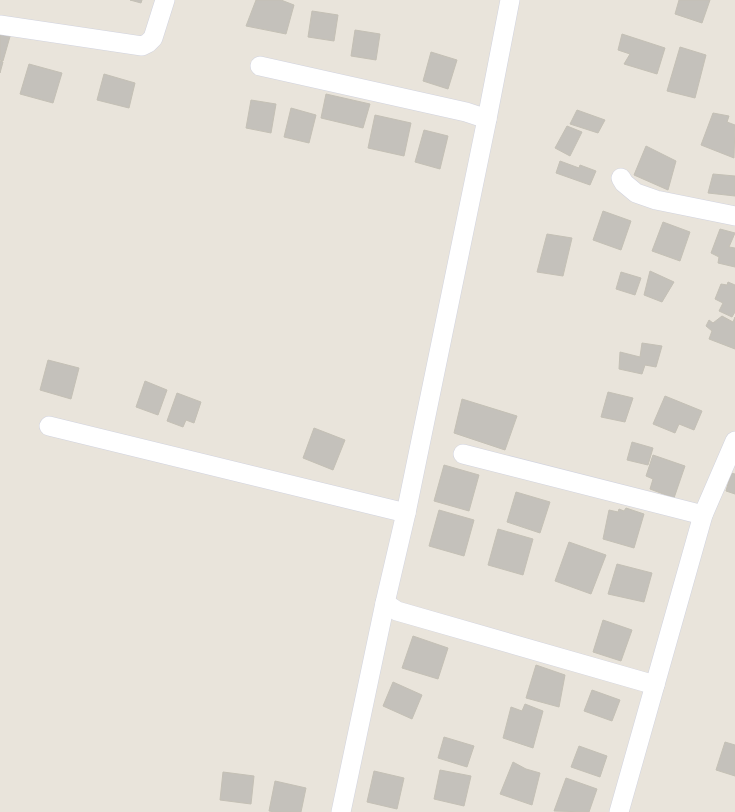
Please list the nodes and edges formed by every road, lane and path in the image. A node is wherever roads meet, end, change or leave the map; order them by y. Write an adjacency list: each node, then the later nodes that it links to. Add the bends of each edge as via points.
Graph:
1 (165, 0): 3 (street, via 153,38 142,46)
2 (510, 0): 5 (street)
3 (0, 25)
4 (260, 66): 5 (street, via 466,112)
5 (487, 119): 11 (street)
6 (621, 178): 7 (street, via 636,193 656,200)
7 (735, 216)
8 (49, 426): 11 (street)
9 (735, 441): 12 (street)
10 (463, 454): 12 (street)
11 (406, 513): 13 (street)
12 (703, 515): 14 (street)
13 (386, 603): 14 (street, via 397,611); 15 (street)
14 (655, 685): 16 (street)
15 (341, 812)
16 (619, 812)

